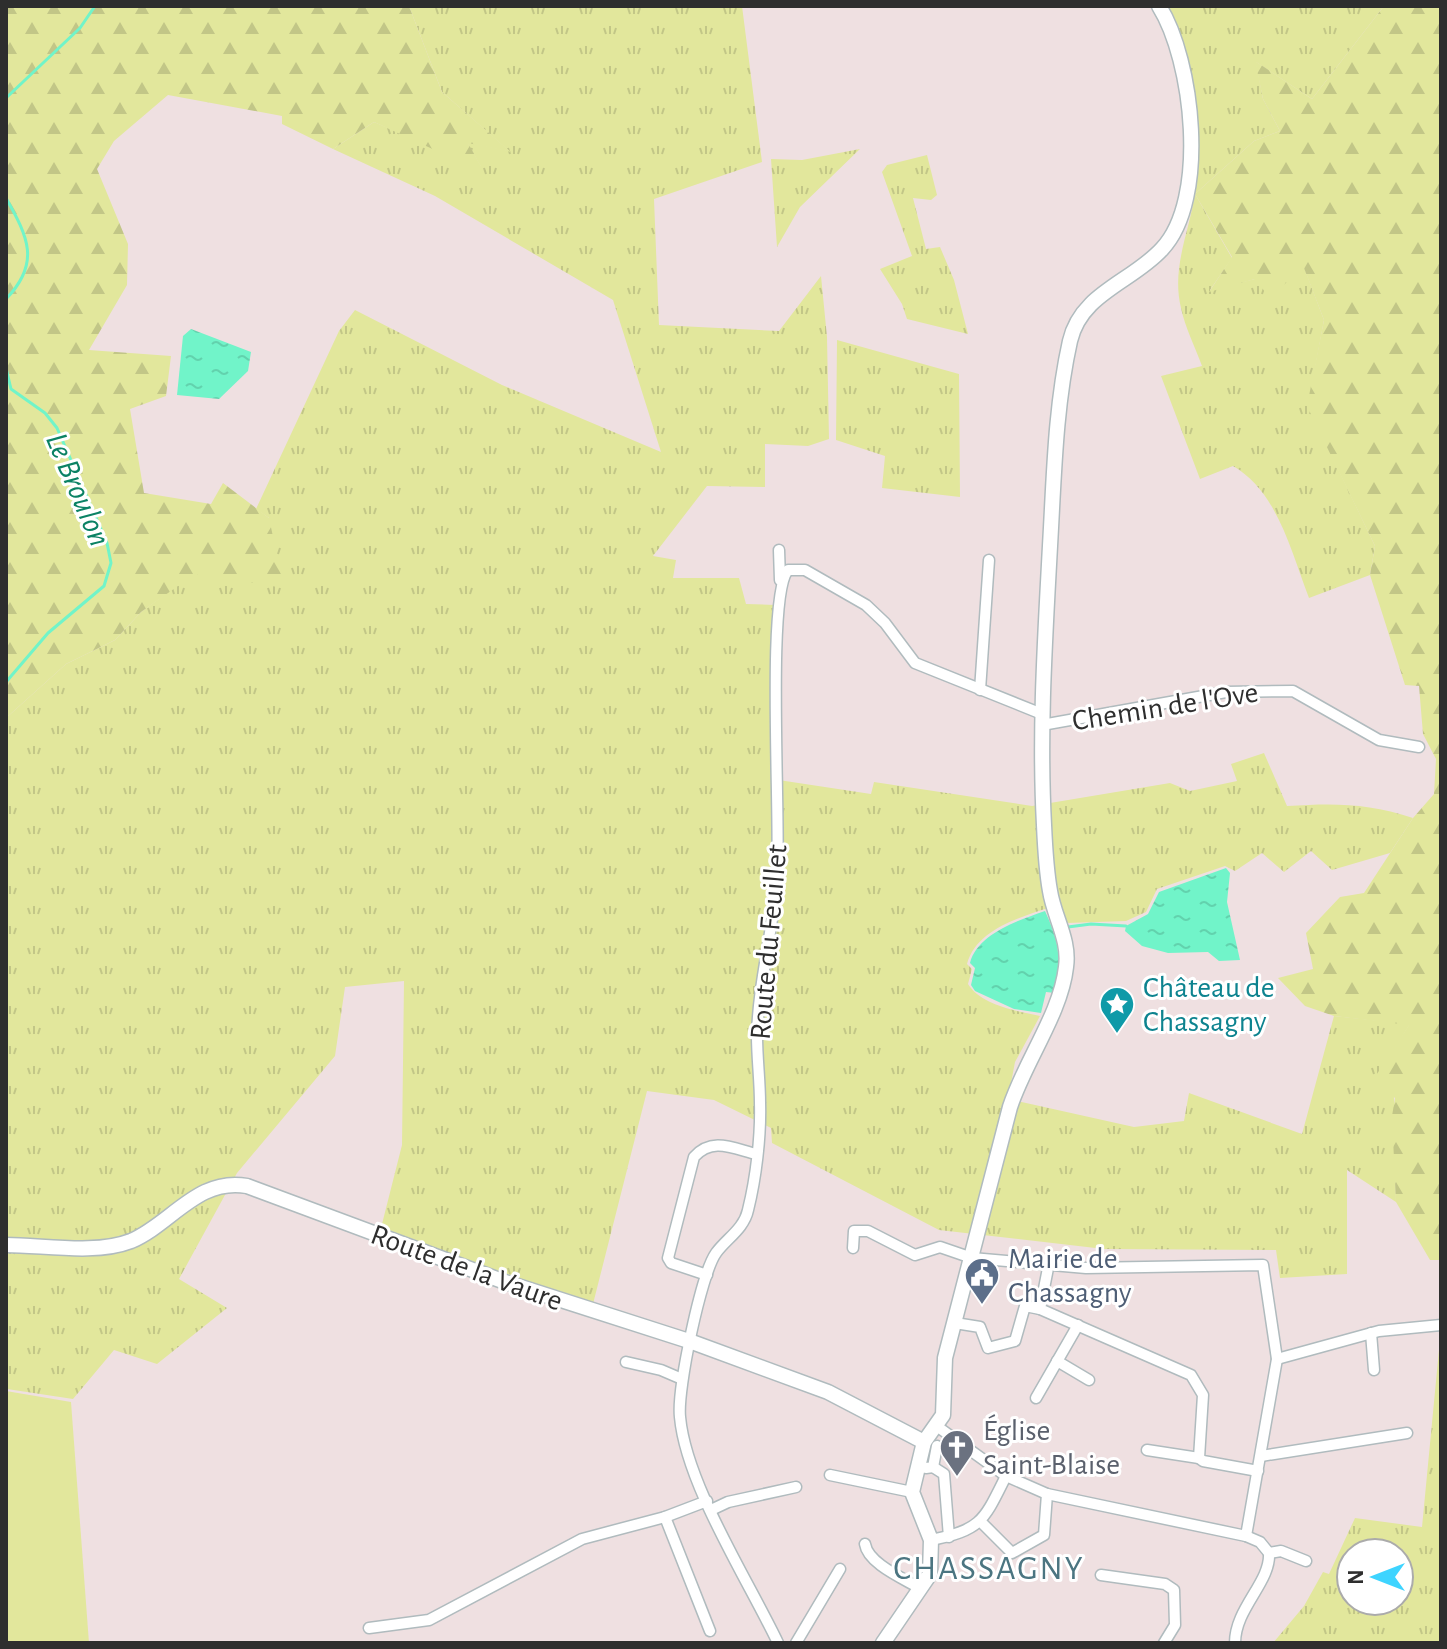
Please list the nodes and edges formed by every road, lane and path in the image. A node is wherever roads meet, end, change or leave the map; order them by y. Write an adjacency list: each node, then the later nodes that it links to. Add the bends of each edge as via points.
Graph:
1 (1159, 6): 6 (street, via 1176,44 1190,109 1186,197 1165,247 1094,300 1071,336 1054,472)
2 (989, 560): 5 (street)
3 (798, 568): 4 (street, via 788,570); 4 (street, Route du Feuillet, via 779,550); 5 (street, via 876,613 915,663)
4 (781, 582): 8 (street, Route du Feuillet, via 777,874 757,1035 761,1107)
5 (980, 690): 6 (street)
6 (1042, 720): 7 (street, Chemin de l'Ove, via 1226,692 1293,691 1379,740); 11 (street, via 1047,871 1066,967 1053,1012 1021,1074)
7 (1419, 747)
8 (756, 1154): 13 (street, Route du Feuillet, via 747,1216 715,1255); 13 (street, via 713,1144 694,1157 668,1258)
9 (6, 1245): 19 (street, Route de la Vaure, via 109,1247 133,1240 202,1193 238,1184)
10 (853, 1248): 11 (street, via 854,1231 868,1231 915,1255 940,1247)
11 (972, 1258): 12 (street); 15 (street)
12 (1049, 1263): 14 (street); 20 (street, via 1109,1269 1263,1265)
13 (707, 1275): 19 (street, Route du Feuillet)
14 (1040, 1309): 15 (street, via 1025,1306 1015,1341 988,1348 980,1327); 16 (street)
15 (955, 1323): 27 (street, via 944,1362)
16 (1078, 1325): 21 (street); 32 (street, via 1191,1375 1203,1395)
17 (1441, 1325): 18 (street)
18 (1371, 1333): 20 (street); 23 (street)
19 (692, 1342): 24 (street, Route du Feuillet); 29 (street, Route de la Vaure, via 843,1398)
20 (1277, 1359): 31 (street)
21 (1057, 1361): 25 (street); 26 (street)
22 (626, 1362): 24 (street)
23 (1374, 1370)
24 (682, 1379): 41 (street, Route du Feuillet, via 683,1433)
25 (1089, 1380)
26 (1036, 1398)
27 (938, 1427): 29 (street); 37 (street)
28 (1407, 1433): 31 (street)
29 (931, 1444): 33 (street); 34 (street)
30 (1147, 1450): 32 (street)
31 (1261, 1456): 35 (street)
32 (1199, 1458): 35 (street)
33 (933, 1467): 34 (street); 45 (street, via 944,1474)
34 (916, 1469): 39 (street)
35 (1258, 1471): 44 (street)
36 (830, 1475): 39 (street)
37 (1006, 1476): 40 (street); 43 (street)
38 (796, 1487): 41 (street)
39 (912, 1492): 46 (street)
40 (1047, 1494): 43 (street, via 1044,1535 1012,1553); 44 (street)
41 (709, 1506): 42 (street); 55 (street, Route du Feuillet)
42 (665, 1517): 53 (street, via 582,1539 429,1620); 54 (street)
43 (980, 1521): 45 (street, via 969,1532)
44 (1246, 1536): 48 (street)
45 (949, 1537): 46 (street)
46 (931, 1540): 52 (street, via 932,1564)
47 (865, 1544): 52 (street, via 874,1559)
48 (1269, 1553): 49 (street, via 1281,1551); 59 (street, via 1268,1565 1236,1622)
49 (1306, 1561)
50 (840, 1569): 56 (street)
51 (1101, 1575): 58 (street, via 1165,1584 1174,1590 1175,1625)
52 (921, 1589): 57 (street)
53 (369, 1628)
54 (710, 1631)
55 (778, 1643)
56 (796, 1643)
57 (883, 1643)
58 (1164, 1643)
59 (1235, 1643)

